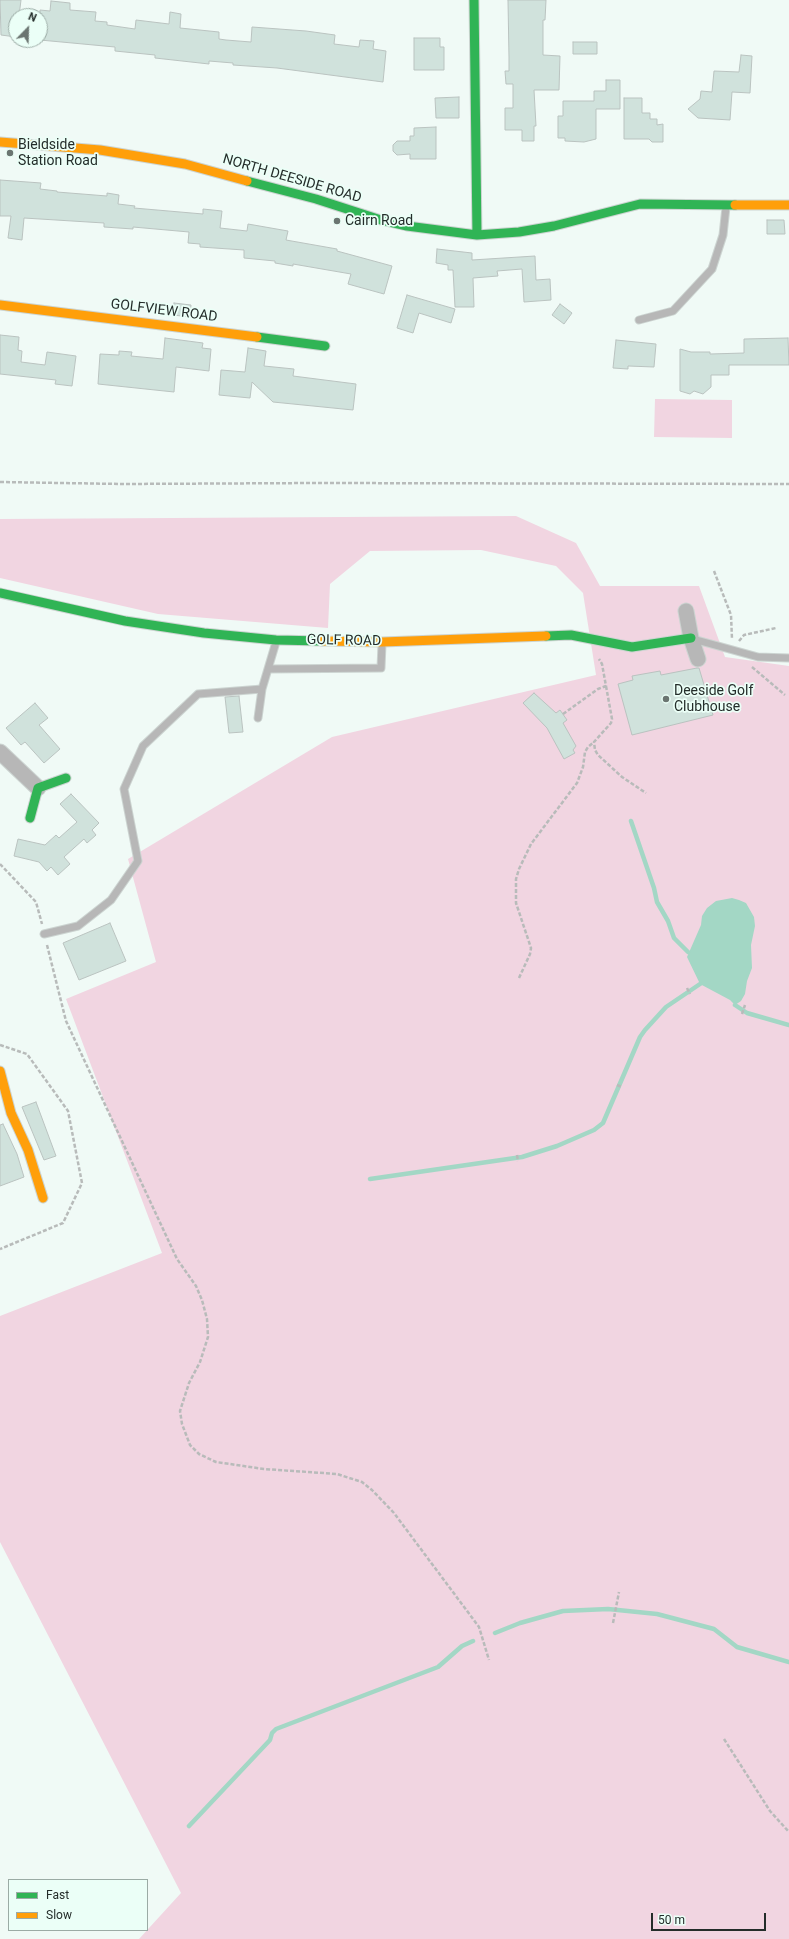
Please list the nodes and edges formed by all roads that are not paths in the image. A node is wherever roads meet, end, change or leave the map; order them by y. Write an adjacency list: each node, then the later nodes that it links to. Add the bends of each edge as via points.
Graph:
1 (474, 0): 5 (street)
2 (0, 142): 5 (street, NORTH DEESIDE ROAD, via 100,150 185,164 308,196 381,220)
3 (726, 205): 4 (street, NORTH DEESIDE ROAD); 5 (street, NORTH DEESIDE ROAD, via 640,204 554,226); 7 (lane, via 723,235 712,269 673,311)
4 (789, 205)
5 (476, 235)
6 (0, 305): 8 (street, GOLFVIEW ROAD)
7 (639, 320)
8 (325, 346)
9 (0, 593): 12 (street, GOLF ROAD, via 125,621 204,633)
10 (686, 610): 11 (street)
11 (691, 638): 13 (street, GOLF ROAD, via 632,647 571,635); 14 (lane, via 758,657); 15 (street)
12 (276, 640): 13 (street, GOLF ROAD); 16 (lane)
13 (382, 642): 16 (lane, via 381,668)
14 (789, 658)
15 (698, 659)
16 (268, 669): 17 (lane)
17 (262, 689): 18 (lane); 23 (lane, via 198,694 143,746 124,789 138,861 111,900 84,922 78,926)
18 (258, 718)
19 (0, 752): 21 (street)
20 (66, 778): 21 (street)
21 (38, 788): 22 (street)
22 (30, 818)
23 (44, 934)
24 (0, 1071): 25 (street, via 11,1113 28,1150)
25 (43, 1198)

